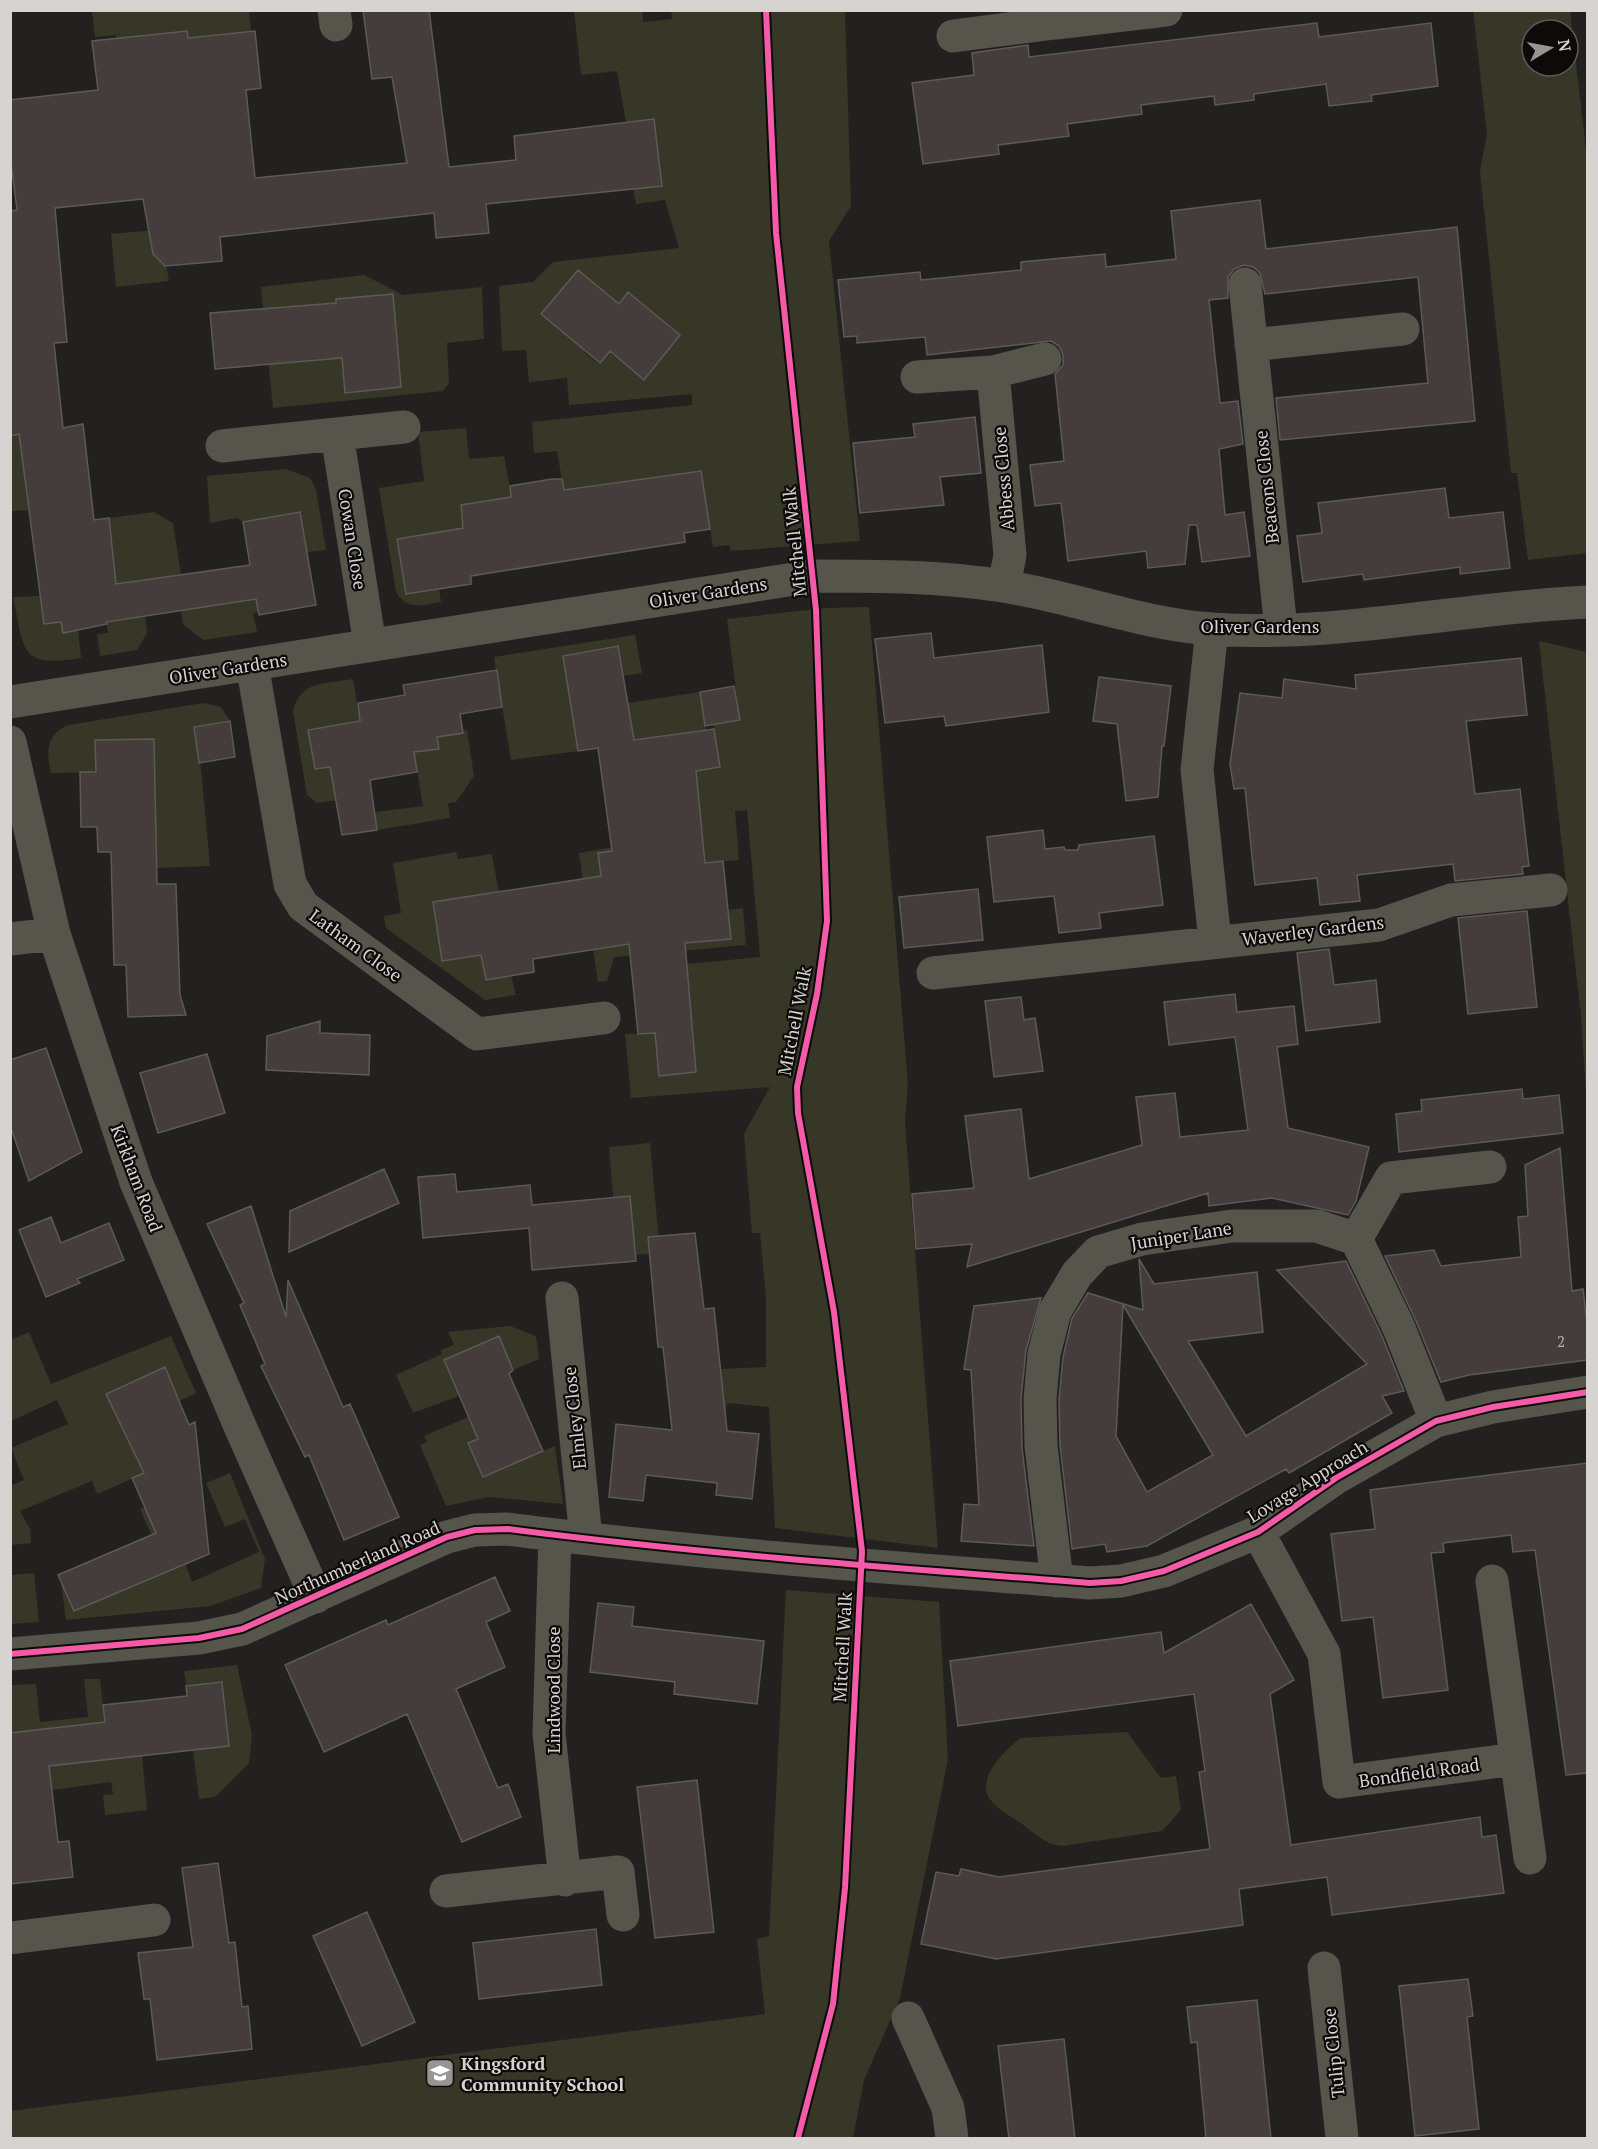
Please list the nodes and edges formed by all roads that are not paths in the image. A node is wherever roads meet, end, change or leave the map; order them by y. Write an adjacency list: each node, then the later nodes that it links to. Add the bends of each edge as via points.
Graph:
1 (1166, 10): 2 (street)
2 (1054, 17): 3 (street)
3 (953, 36)
4 (1245, 284): 6 (street, Beacons Close)
5 (1403, 329): 6 (street)
6 (1251, 345): 16 (street, Beacons Close)
7 (1045, 359): 8 (street)
8 (993, 372): 9 (street); 13 (street, Abbess Close, via 1010,555)
9 (917, 377)
10 (404, 427): 11 (street)
11 (337, 434): 12 (street); 17 (street, Cowan Close)
12 (222, 446)
13 (1004, 586): 15 (street, Oliver Gardens); 17 (street, Oliver Gardens, via 888,575 813,576)
14 (1587, 602): 16 (street, Oliver Gardens)
15 (1212, 629): 16 (street, Oliver Gardens); 24 (street, Waverley Gardens, via 1197,770)
16 (1281, 629)
17 (370, 645): 18 (street, Oliver Gardens)
18 (252, 664): 19 (street, Oliver Gardens); 26 (street, Latham Close, via 290,884 303,906 477,1034)
19 (10, 702)
20 (10, 742): 22 (street, Kirkham Road)
21 (1551, 890): 24 (street, Waverley Gardens, via 1451,900 1379,925)
22 (54, 934): 23 (street); 37 (street, Kirkham Road, via 136,1182)
23 (10, 939)
24 (1215, 941): 25 (street, Waverley Gardens)
25 (933, 973)
26 (604, 1018)
27 (1490, 1167): 28 (street, via 1391,1178)
28 (1356, 1239): 31 (street, via 1399,1328); 35 (street, Juniper Lane, via 1317,1226 1232,1226 1142,1239 1098,1252 1077,1274 1055,1311 1044,1354 1040,1399 1041,1446)
29 (562, 1298): 33 (street, Elmley Close)
30 (1587, 1392): 31 (street, Lovage Approach)
31 (1436, 1421): 32 (street, Lovage Approach, via 1336,1478)
32 (1258, 1532): 35 (street, Lovage Approach, via 1164,1571 1121,1581); 39 (street, Bondfield Road, via 1324,1654 1339,1782)
33 (571, 1537): 34 (street, Northumberland Road); 37 (street, Northumberland Road, via 508,1529 475,1530 447,1537); 41 (street, Lindwood Close, via 549,1734)
34 (860, 1566): 35 (street, Lovage Approach)
35 (1057, 1581)
36 (1492, 1581): 39 (street)
37 (316, 1597): 38 (street, Northumberland Road, via 242,1629 199,1638)
38 (10, 1654)
39 (1516, 1759): 40 (street)
40 (1530, 1858)
41 (565, 1880): 42 (street); 43 (street, via 618,1872)
42 (446, 1891)
43 (623, 1915)
44 (154, 1920): 45 (street)
45 (10, 1938)
46 (1324, 1968): 49 (street, Tulip Close)
47 (908, 2018): 48 (street, via 948,2108)
48 (952, 2139)
49 (1342, 2139)

